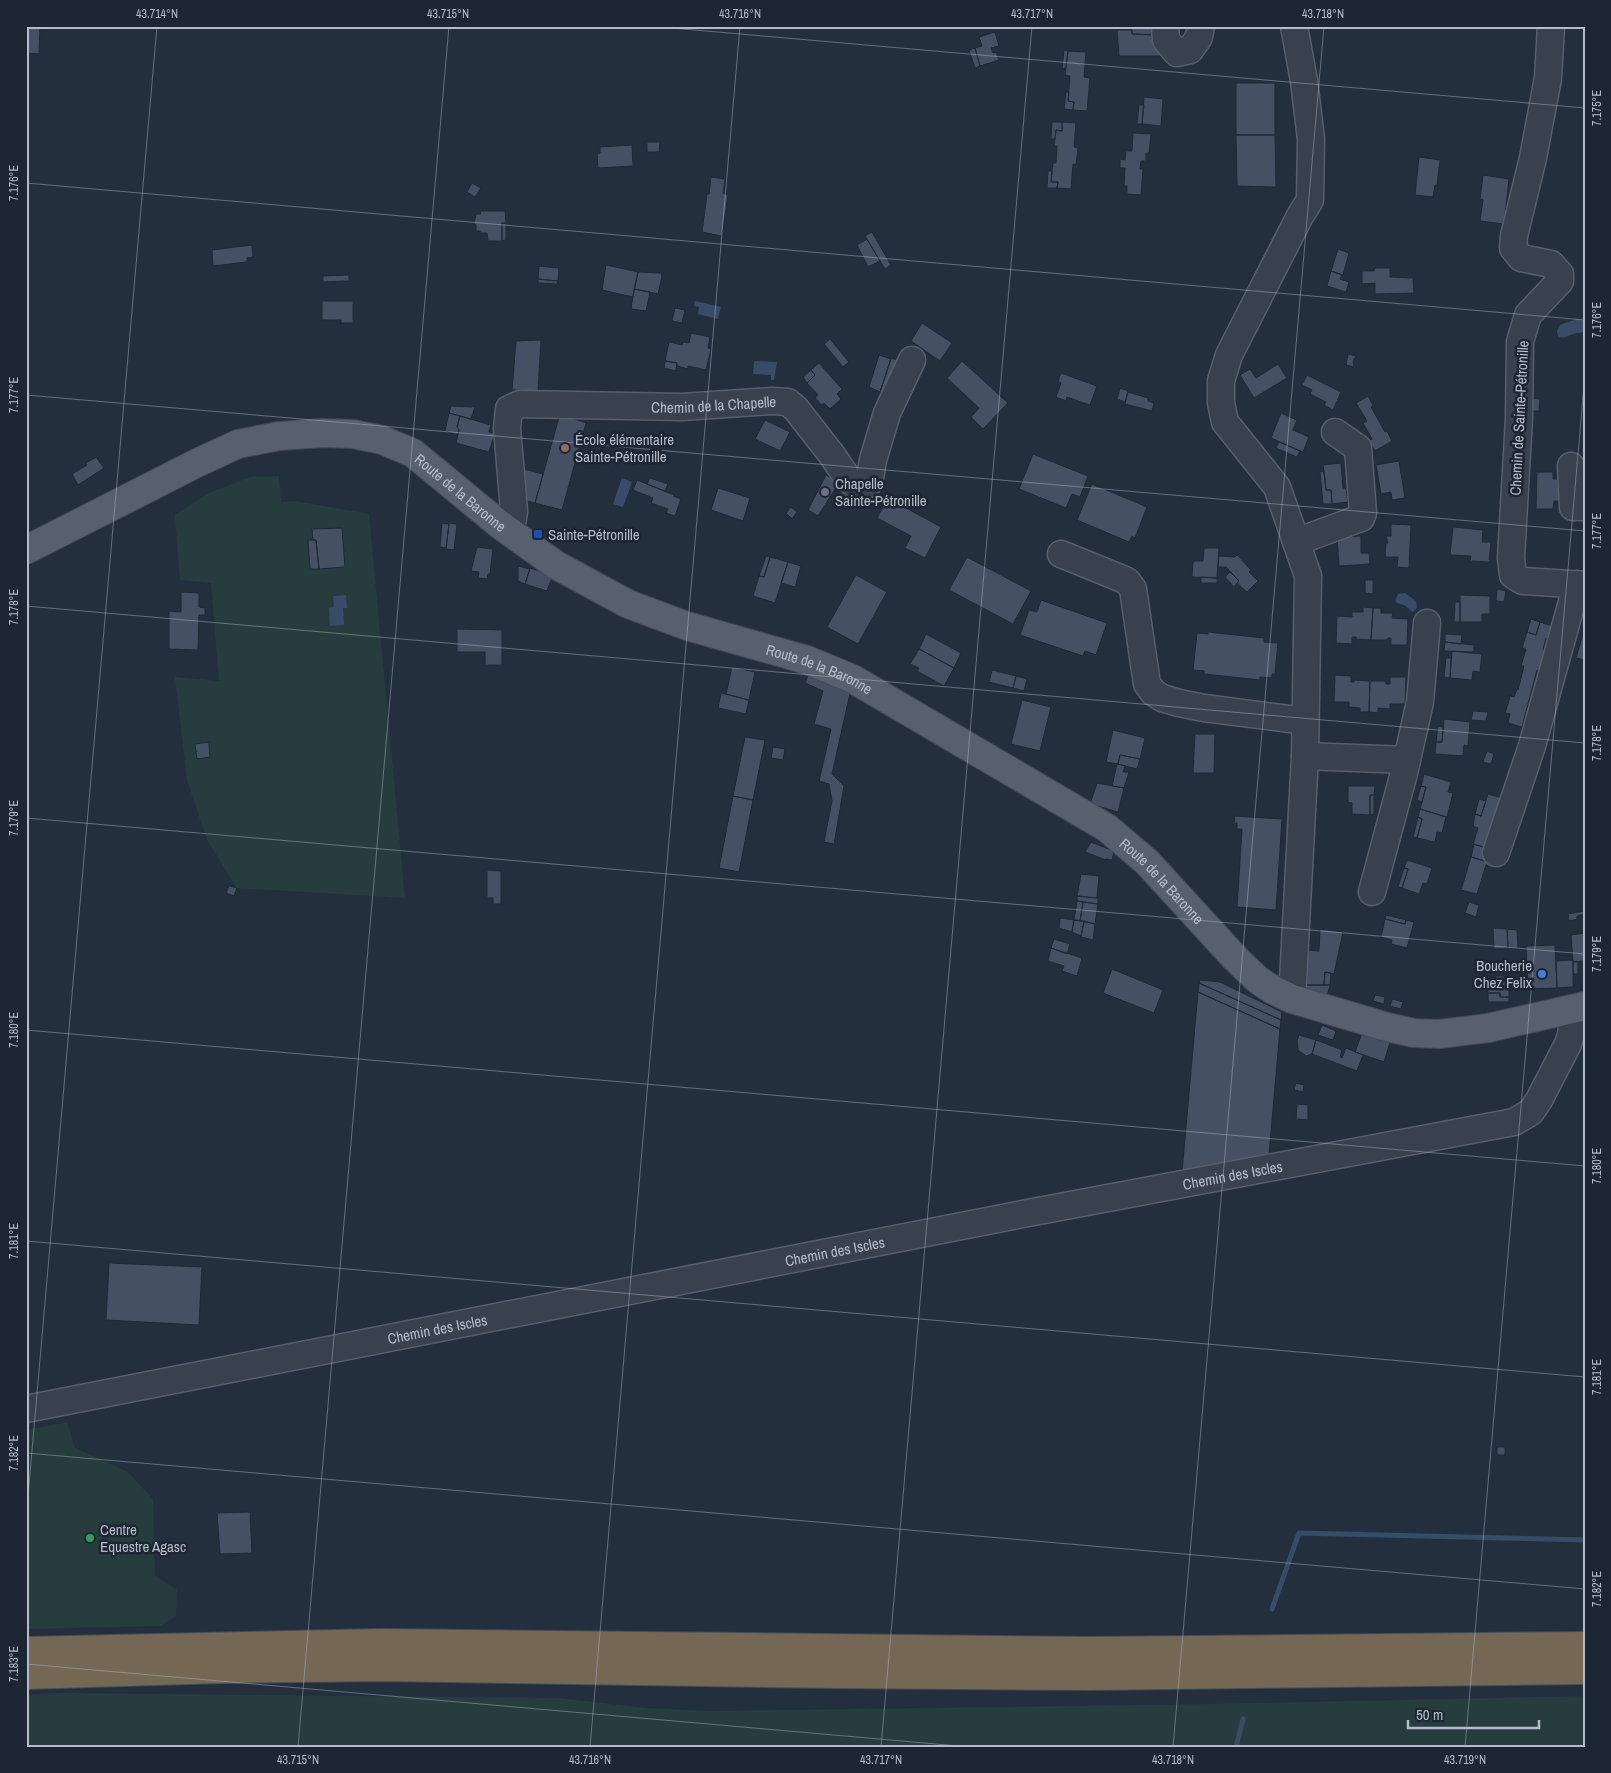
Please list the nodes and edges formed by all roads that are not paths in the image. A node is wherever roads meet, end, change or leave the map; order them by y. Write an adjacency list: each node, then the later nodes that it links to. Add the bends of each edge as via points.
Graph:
1 (1165, 26): 2 (street, via 1166,40 1176,53 1190,50)
2 (1202, 26)
3 (1294, 26): 10 (street, via 1311,139 1310,200 1228,355 1221,381 1221,403 1225,422 1277,487)
4 (1551, 26): 13 (street, Chemin de Sainte-Pétronille, via 1548,78 1513,248 1521,258 1551,264 1560,274 1560,280 1528,315 1520,342 1512,558 1513,575 1523,581)
5 (912, 360): 9 (street, Chemin de la Chapelle, via 887,413 869,483 863,487 849,480 796,408 788,402 772,400 682,407 520,404 509,409 507,428 514,511)
6 (1335, 432): 10 (street, via 1358,448 1363,513 1361,518)
7 (1571, 466): 8 (street, via 1573,507)
8 (1585, 507)
9 (509, 532): 11 (main road, Route de la Baronne, via 413,454 382,440 323,433 279,436 238,444); 20 (main road, Route de la Baronne, via 556,565 628,604 688,626 807,660 853,679 1097,821 1147,862 1212,935 1258,980)
10 (1296, 542): 15 (street, via 1308,576)
11 (26, 550)
12 (1061, 554): 15 (street, via 1127,581 1133,589 1147,684 1157,695 1204,708)
13 (1581, 585): 18 (street)
14 (1427, 623): 17 (street, via 1420,702)
15 (1305, 721): 16 (street)
16 (1304, 763): 17 (street); 20 (street)
17 (1406, 766): 19 (street)
18 (1496, 853)
19 (1372, 892)
20 (1292, 999): 21 (main road, Route de la Baronne, via 1387,1027 1439,1034 1488,1028)
21 (1577, 1008): 22 (street, Chemin des Iscles, via 1568,1044 1539,1100 1531,1112 1514,1122 959,1226)
22 (26, 1409)
23 (1585, 1646): 24 (highway, via 1088,1651 382,1643)
24 (26, 1651)
25 (1585, 1670): 26 (highway, via 1089,1676 384,1667)
26 (26, 1675)

